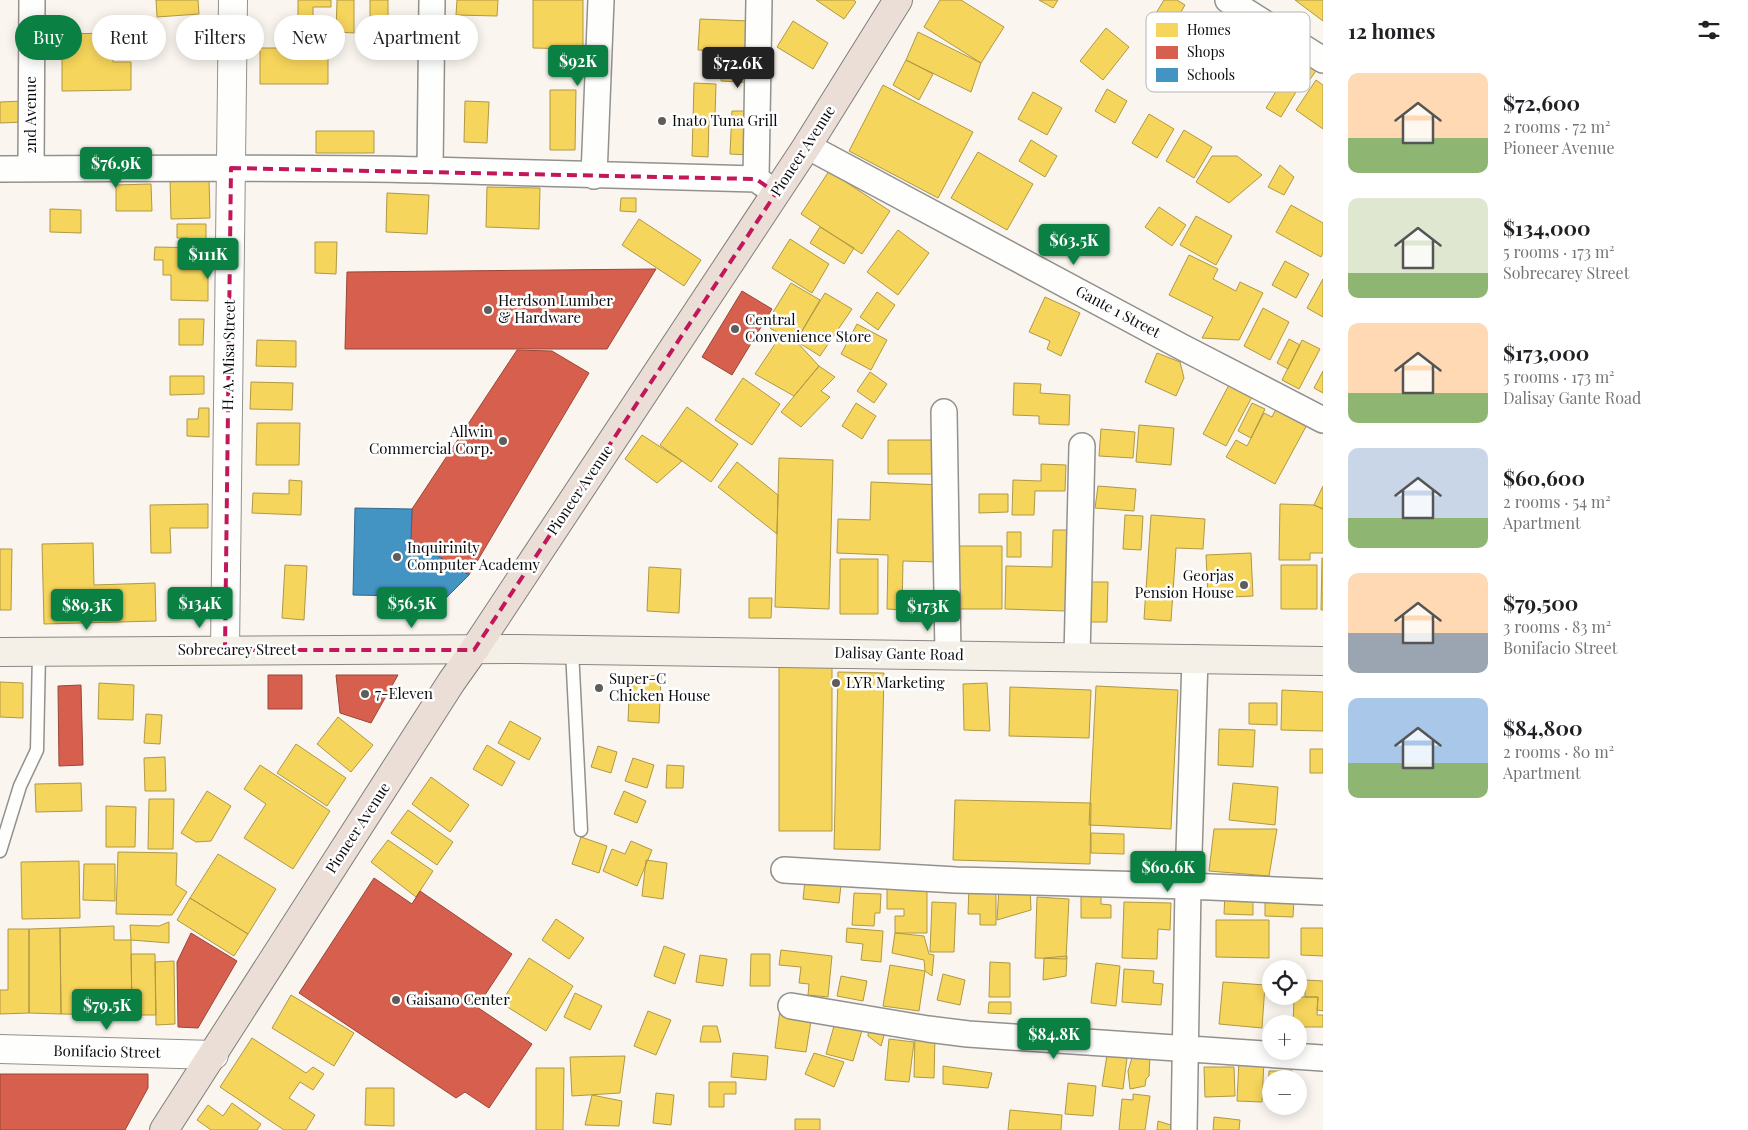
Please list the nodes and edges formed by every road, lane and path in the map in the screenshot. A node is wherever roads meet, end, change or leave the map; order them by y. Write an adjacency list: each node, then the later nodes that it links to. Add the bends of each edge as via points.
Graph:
1 (32, 0): 14 (street, 2nd Avenue)
2 (233, 0): 12 (street, H. A. Misa Street)
3 (432, 0): 15 (street)
4 (602, 0): 16 (street)
5 (760, 0): 17 (street)
6 (898, 0): 11 (highway, Pioneer Avenue)
7 (1228, 0): 8 (street)
8 (1247, 12)
9 (1310, 52): 10 (street)
10 (1323, 60)
11 (807, 146): 17 (highway, Pioneer Avenue); 19 (street, Gante 1 Street)
12 (231, 168): 14 (street); 15 (street); 21 (street, H. A. Misa Street)
13 (0, 169): 14 (street)
14 (31, 169)
15 (430, 170): 16 (street)
16 (594, 176): 17 (street)
17 (766, 186): 22 (highway, Pioneer Avenue)
18 (944, 412): 26 (street)
19 (1323, 420)
20 (1082, 446): 27 (street)
21 (225, 650): 22 (main road, Sobrecarey Street); 25 (main road, Sobrecarey Street)
22 (474, 650): 23 (main road, Dalisay Gante Road); 38 (highway, Pioneer Avenue)
23 (572, 650): 26 (main road, Dalisay Gante Road); 30 (lane)
24 (0, 652): 25 (main road, Sobrecarey Street)
25 (39, 653): 31 (lane, via 38,750 20,786)
26 (948, 655): 27 (main road, Dalisay Gante Road)
27 (1076, 657): 28 (main road, Dalisay Gante Road)
28 (1195, 658): 29 (main road, Dalisay Gante Road); 33 (street)
29 (1323, 661)
30 (581, 830)
31 (0, 850)
32 (784, 870): 33 (street, via 956,880)
33 (1188, 886): 34 (street); 36 (street)
34 (1323, 892)
35 (791, 1006): 36 (street, via 938,1030)
36 (1186, 1048): 39 (street); 41 (street)
37 (0, 1050): 38 (street, Bonifacio Street)
38 (214, 1055): 40 (highway, Pioneer Avenue)
39 (1323, 1058)
40 (164, 1130)
41 (1184, 1130)

